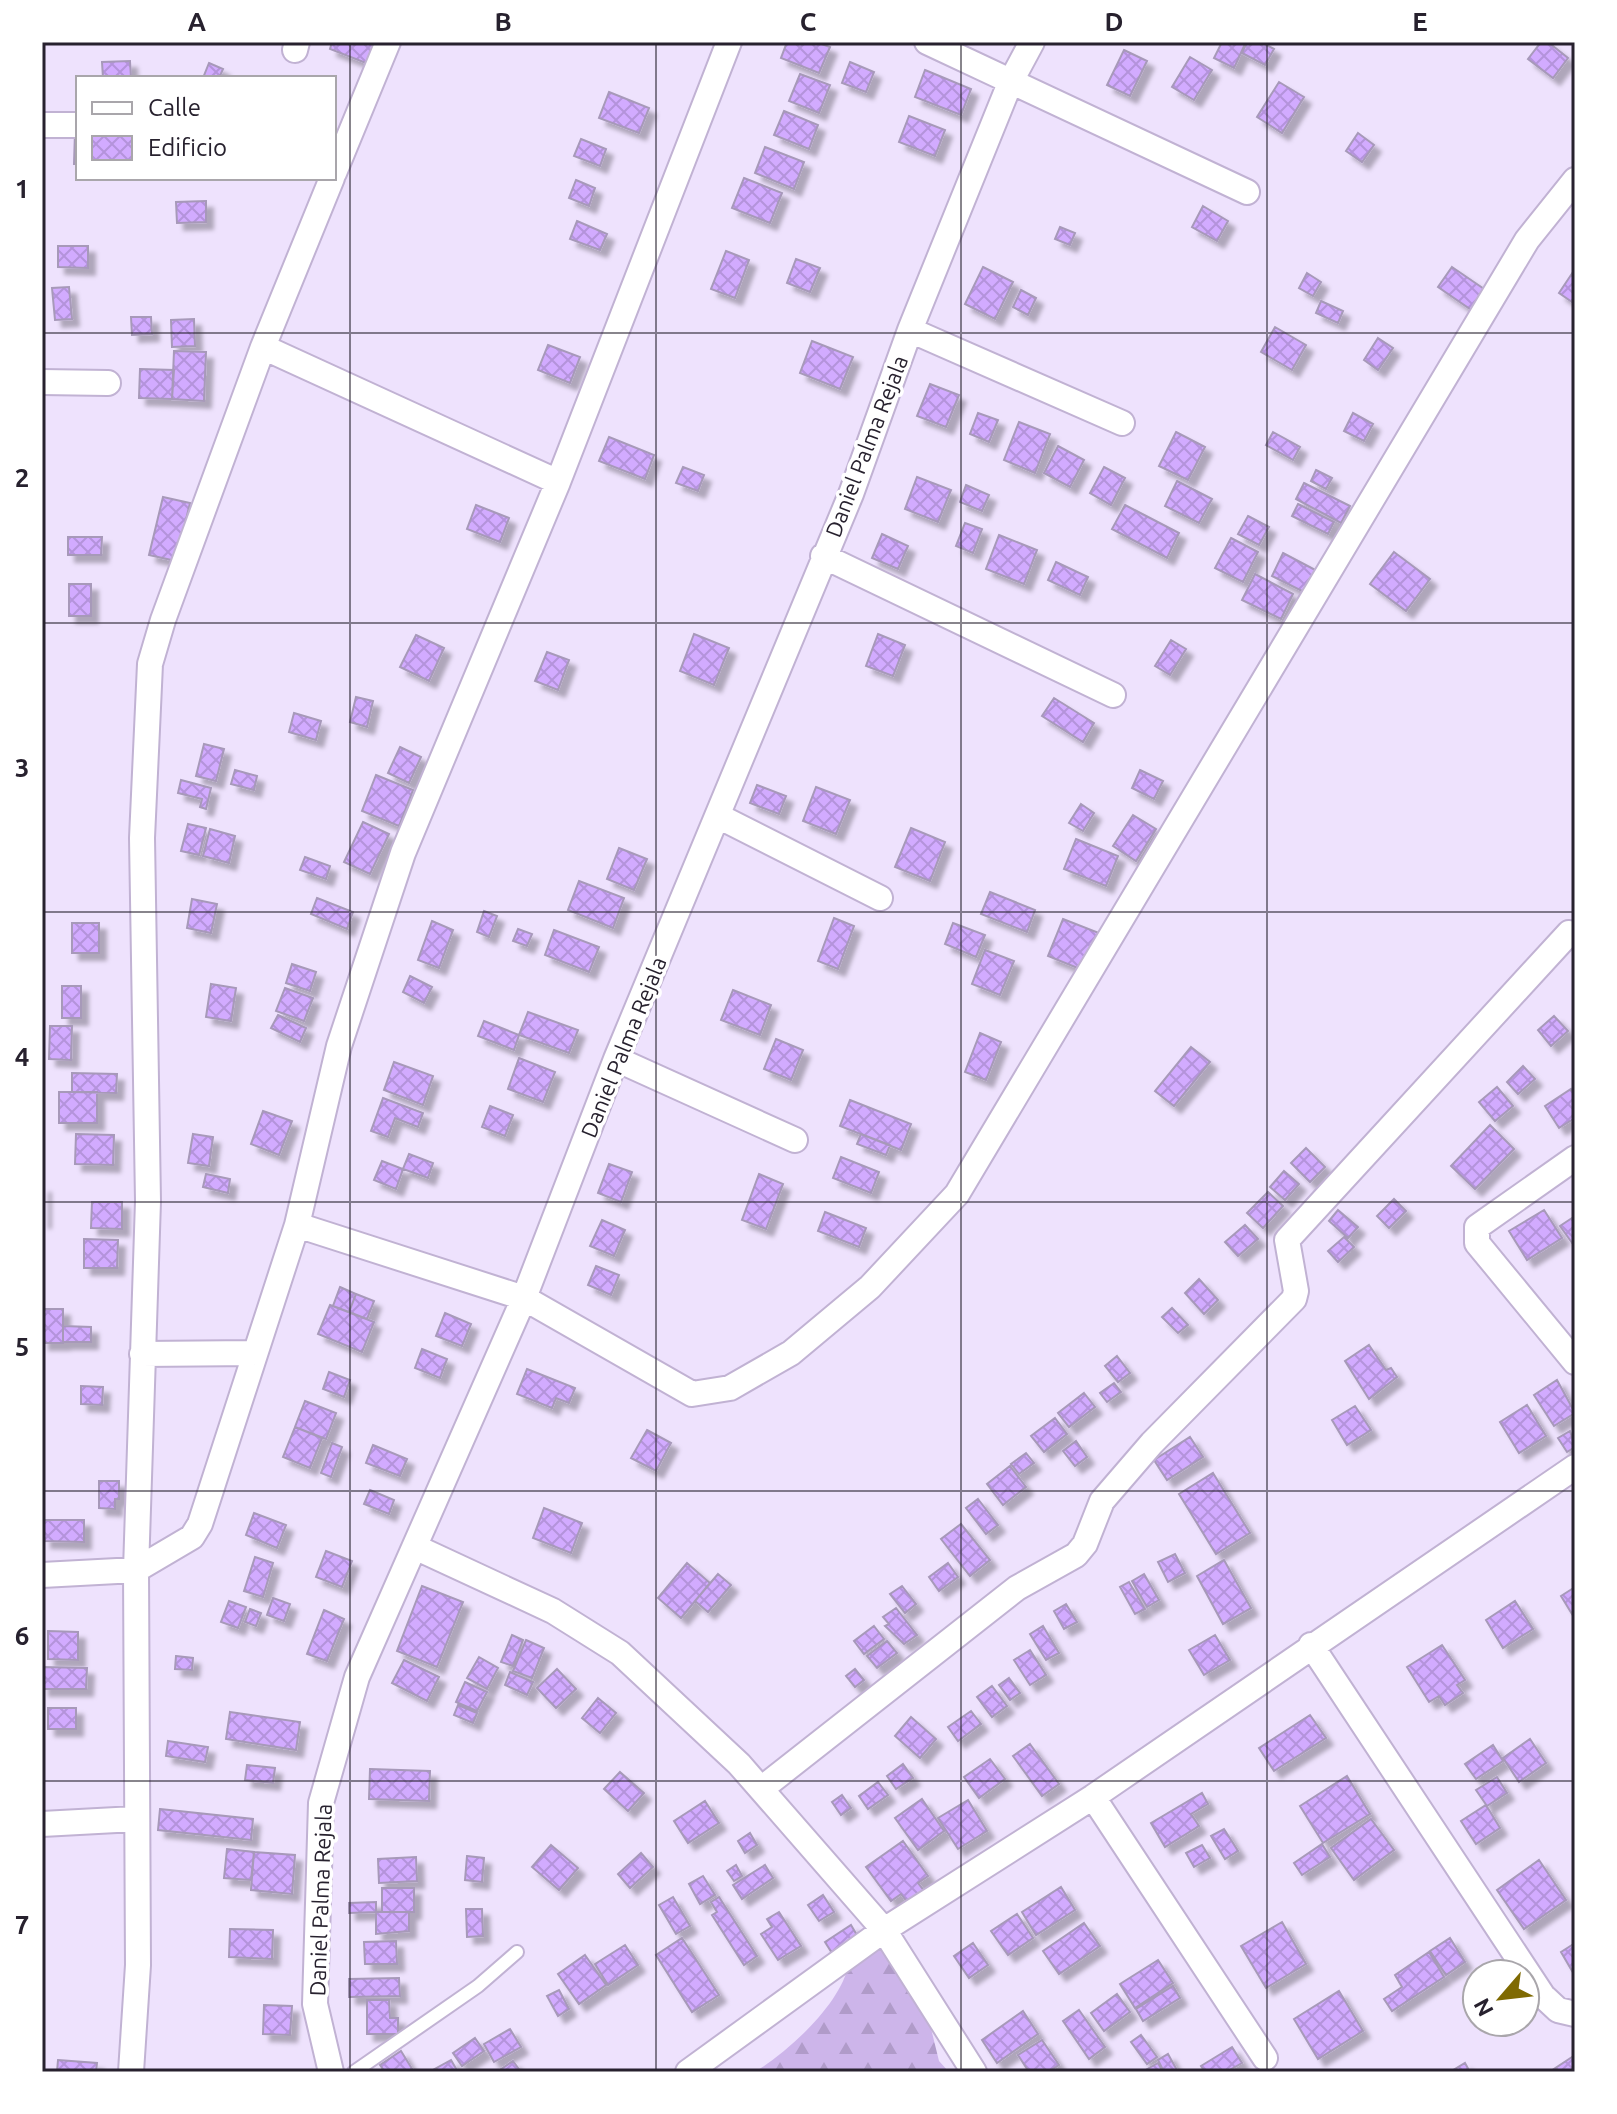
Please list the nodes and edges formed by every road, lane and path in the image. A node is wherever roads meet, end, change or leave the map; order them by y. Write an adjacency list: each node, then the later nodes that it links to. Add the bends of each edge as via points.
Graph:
1 (388, 42): 8 (street)
2 (729, 42): 17 (street)
3 (927, 42): 5 (street)
4 (1032, 42): 5 (street, Daniel Palma Rejala)
5 (1010, 83): 11 (street); 12 (street, Daniel Palma Rejala)
6 (42, 125): 7 (street)
7 (76, 125)
8 (336, 169)
9 (331, 180): 13 (street)
10 (1575, 180): 27 (street, via 1527,240 957,1194 881,1276 791,1353 730,1388 692,1394)
11 (1247, 192)
12 (910, 330): 16 (street); 18 (street, Daniel Palma Rejala)
13 (263, 347): 17 (street); 29 (street, via 150,664 142,838 148,1201)
14 (42, 382): 15 (street)
15 (108, 383)
16 (1122, 423)
17 (558, 482): 26 (street, via 403,853 339,1046)
18 (823, 556): 19 (street); 20 (street, Daniel Palma Rejala)
19 (1113, 695)
20 (718, 816): 21 (street); 23 (street, Daniel Palma Rejala)
21 (880, 898)
22 (1569, 933): 36 (street, via 1287,1240 1294,1299 1102,1501 1076,1555 1017,1588)
23 (616, 1059): 24 (street); 27 (street, Daniel Palma Rejala)
24 (795, 1140)
25 (1575, 1158): 30 (street, via 1477,1227 1475,1234)
26 (297, 1225): 27 (street); 28 (street)
27 (524, 1298): 32 (street, Daniel Palma Rejala)
28 (254, 1353): 29 (street); 33 (street, via 200,1524 192,1537)
29 (142, 1354): 33 (street)
30 (1575, 1362)
31 (1572, 1475): 35 (street)
32 (415, 1547): 36 (street, via 553,1611 620,1653); 45 (street, Daniel Palma Rejala, via 357,1677 321,1803 315,2004)
33 (136, 1570): 34 (street); 38 (street)
34 (42, 1575)
35 (1311, 1645): 37 (street); 42 (street, via 1543,1996 1558,2010)
36 (761, 1789): 40 (street)
37 (1093, 1797): 40 (street); 43 (street)
38 (135, 1819): 39 (street); 44 (street, via 138,1965)
39 (42, 1824)
40 (884, 1930): 47 (street); 48 (street)
41 (517, 1952): 46 (lane, via 478,1986)
42 (1575, 2014)
43 (1265, 2058)
44 (131, 2072)
45 (331, 2072)
46 (354, 2072)
47 (688, 2072)
48 (974, 2072)

